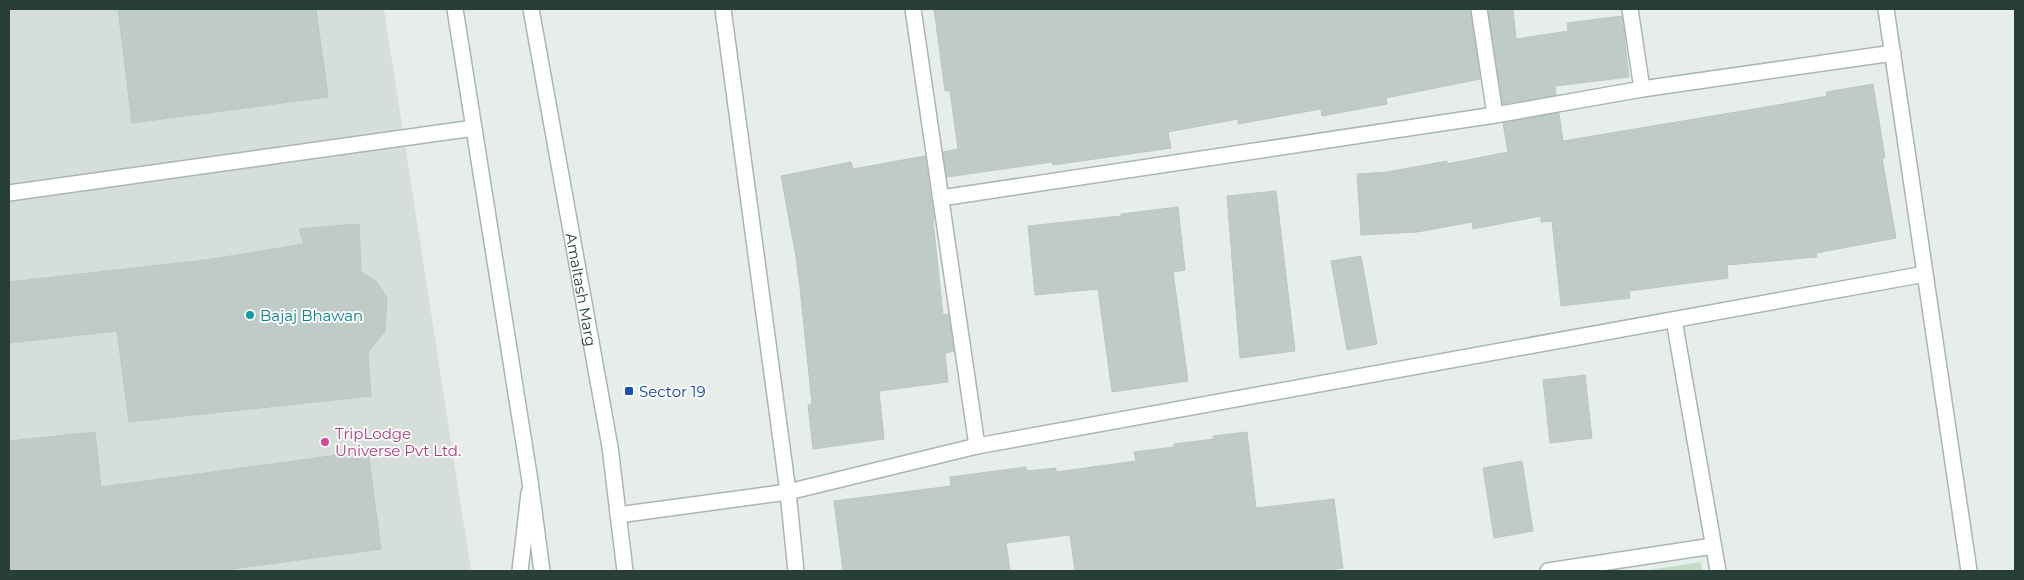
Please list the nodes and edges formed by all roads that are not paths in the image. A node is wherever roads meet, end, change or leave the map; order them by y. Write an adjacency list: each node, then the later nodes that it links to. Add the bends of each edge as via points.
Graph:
1 (455, 9): 11 (street)
2 (531, 9): 19 (street, Amaltash Marg, via 610,447)
3 (723, 9): 18 (street)
4 (913, 9): 13 (street)
5 (1479, 9): 10 (street)
6 (1630, 9): 9 (street)
7 (1886, 9): 8 (street)
8 (1893, 53): 9 (street); 14 (street)
9 (1642, 89): 10 (street)
10 (1495, 115): 13 (street)
11 (474, 128): 12 (street); 17 (street)
12 (9, 193)
13 (941, 198): 16 (street)
14 (1925, 274): 15 (street); 27 (street)
15 (1674, 320): 16 (street); 20 (street)
16 (977, 446): 18 (street)
17 (530, 481): 21 (street); 22 (street)
18 (788, 492): 19 (street); 24 (street)
19 (618, 515): 23 (street, Amaltash Marg)
20 (1714, 546): 25 (street); 26 (street)
21 (520, 571)
22 (542, 571)
23 (625, 571)
24 (796, 571)
25 (1548, 571)
26 (1718, 571)
27 (1969, 571)

